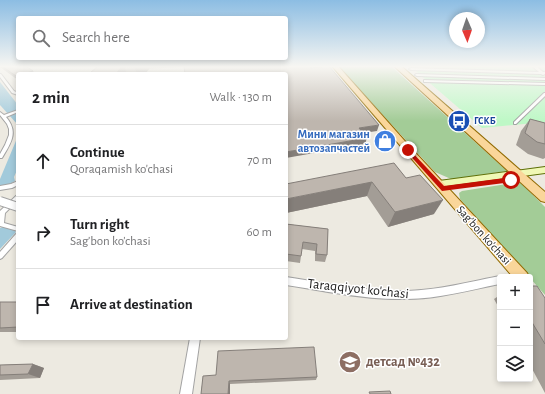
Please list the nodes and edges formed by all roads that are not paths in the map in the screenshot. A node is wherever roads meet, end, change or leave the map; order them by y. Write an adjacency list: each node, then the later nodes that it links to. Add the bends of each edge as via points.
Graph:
1 (7, 84): 4 (street)
2 (351, 84): 14 (main road, Sag’bon ko’chasi)
3 (418, 84): 12 (main road)
4 (16, 93)
5 (545, 94): 8 (street)
6 (16, 111): 7 (street)
7 (2, 114): 9 (street, via 12,133)
8 (515, 123)
9 (0, 158)
10 (545, 170): 12 (main road)
11 (545, 175): 12 (main road)
12 (521, 176): 14 (main road); 16 (main road)
13 (16, 184): 15 (street)
14 (440, 186): 24 (main road, Sag’bon ko’chasi)
15 (0, 188)
16 (545, 198)
17 (16, 199): 20 (street, via 2,212)
18 (0, 201): 19 (street, bridge)
19 (16, 206)
20 (0, 225): 21 (street)
21 (16, 229)
22 (16, 238): 23 (street)
23 (0, 256)
24 (517, 274)
25 (288, 281): 26 (street, Taraqqiyot ko'chasi, via 360,292 405,295 433,294)
26 (497, 281)
27 (195, 340): 28 (street)
28 (186, 394)

